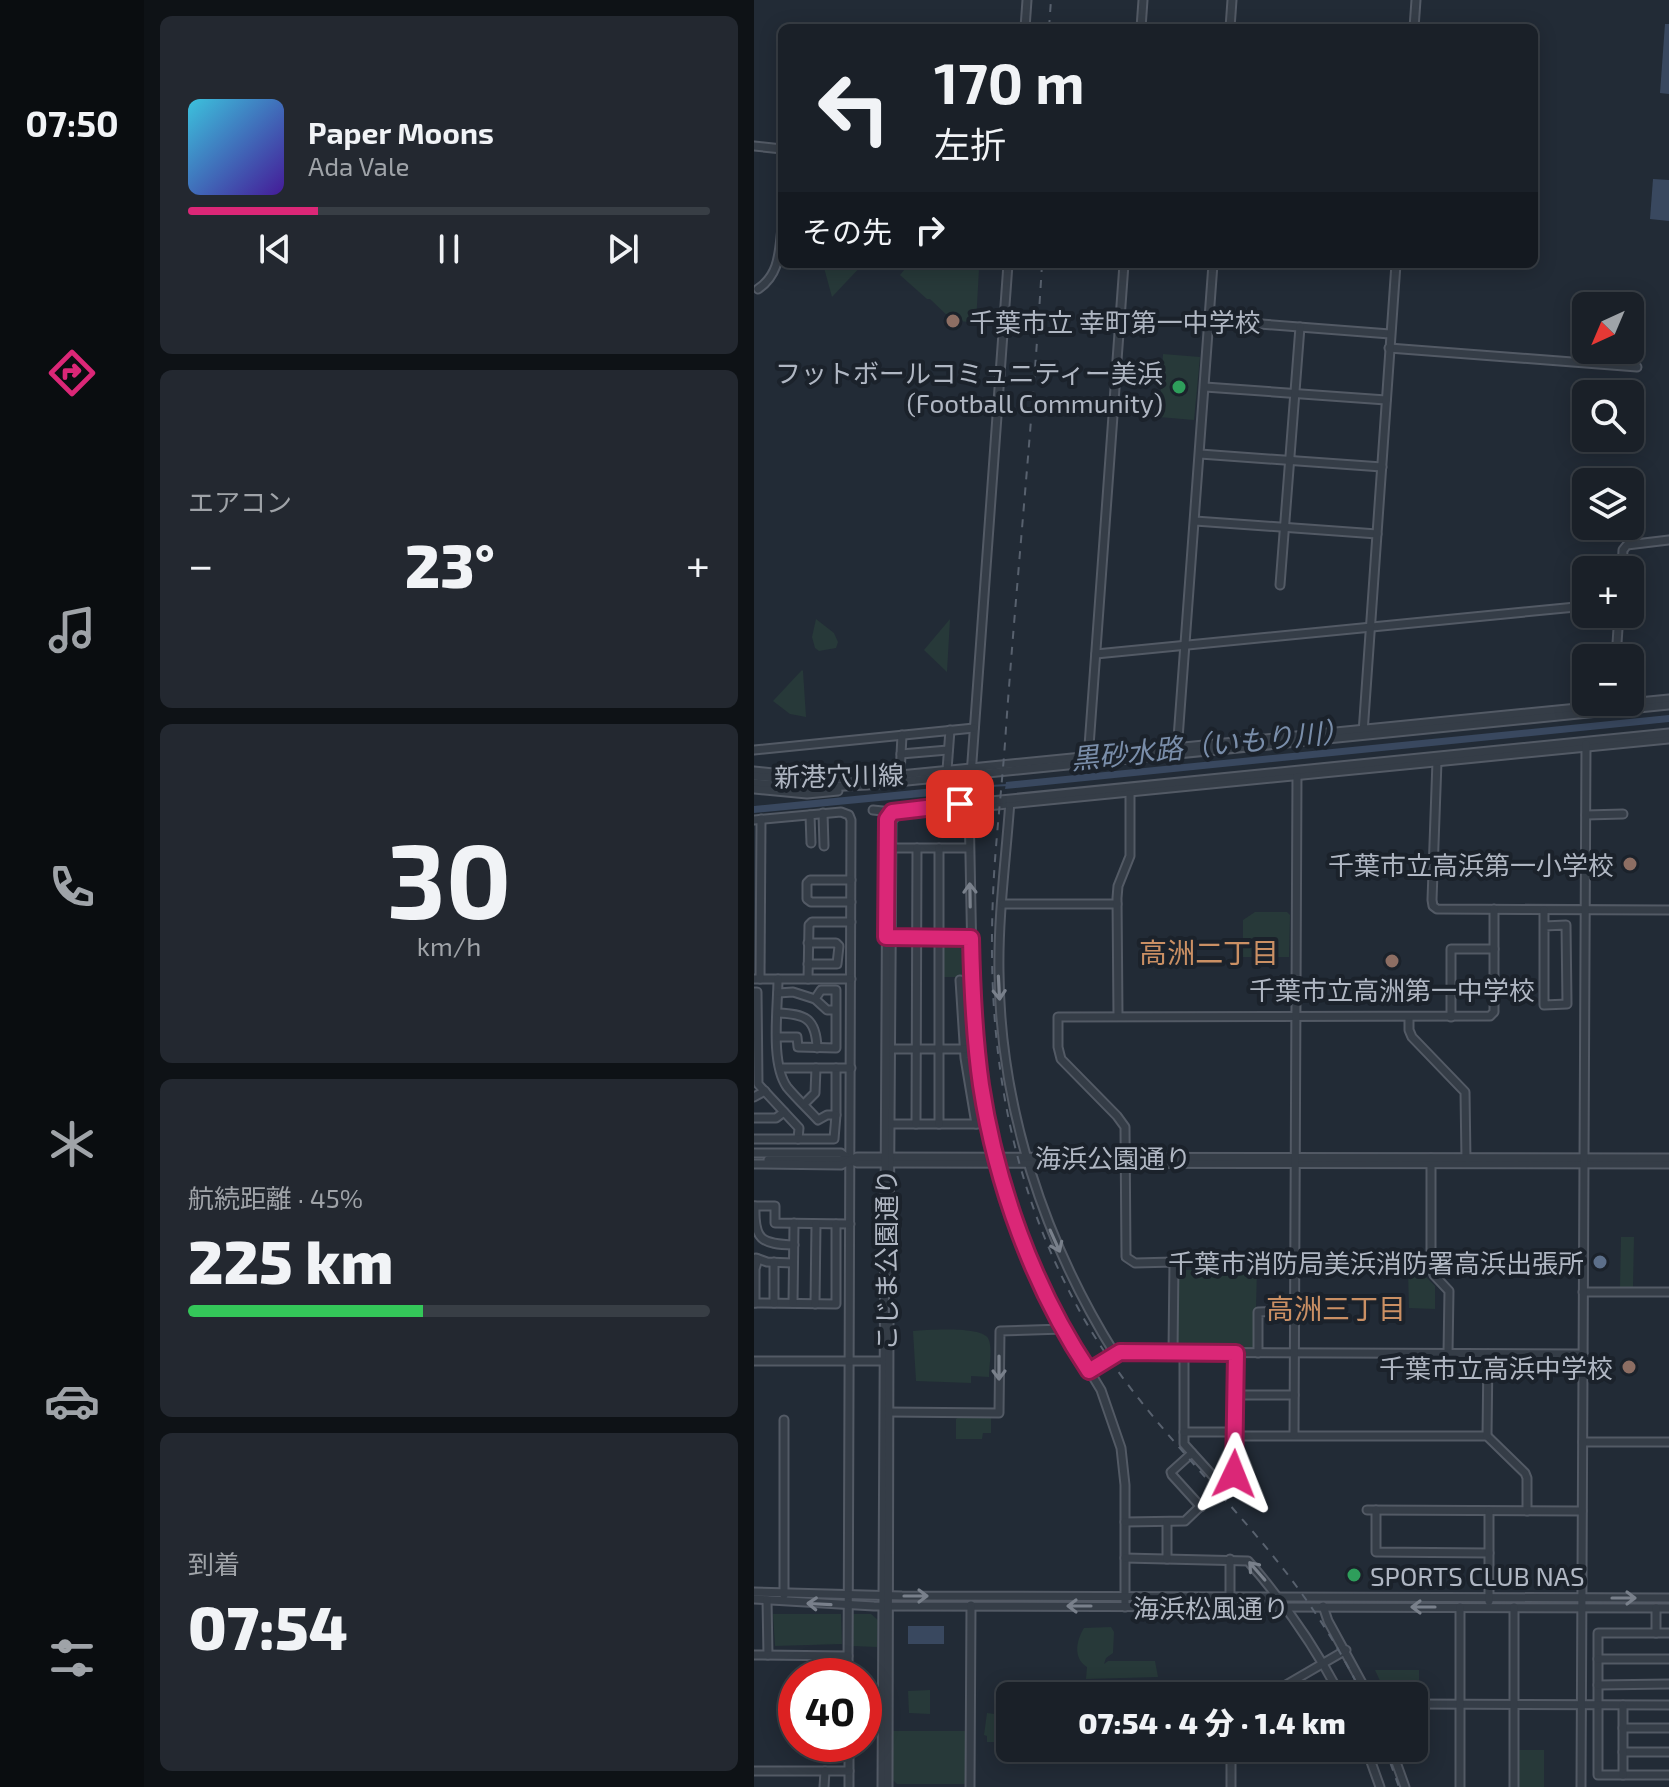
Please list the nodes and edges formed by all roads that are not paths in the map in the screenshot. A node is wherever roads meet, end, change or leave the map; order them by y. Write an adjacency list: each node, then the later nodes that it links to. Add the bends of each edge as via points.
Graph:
1 (1027, 0): 5 (street)
2 (1143, 0): 6 (street)
3 (1232, 0): 7 (street)
4 (1416, 0): 8 (street)
5 (1025, 24)
6 (1141, 24)
7 (1230, 24)
8 (1414, 24)
9 (755, 148): 10 (street)
10 (778, 149)
11 (778, 263): 16 (street, via 770,280)
12 (1008, 268): 43 (street)
13 (1124, 268): 37 (street)
14 (1213, 268): 17 (street)
15 (1396, 268): 19 (street)
16 (758, 289)
17 (1209, 320): 18 (street); 22 (street)
18 (1300, 327): 19 (street); 23 (street)
19 (1390, 334): 20 (street)
20 (1389, 348): 21 (street); 24 (street)
21 (1637, 367)
22 (1205, 387): 23 (street); 25 (street)
23 (1296, 394): 24 (street); 26 (street)
24 (1386, 400): 27 (street)
25 (1200, 454): 26 (street); 28 (street)
26 (1291, 461): 27 (street); 29 (street)
27 (1382, 467): 30 (street)
28 (1195, 521): 29 (street); 36 (street)
29 (1286, 527): 30 (street); 33 (street)
30 (1377, 534): 35 (street)
31 (1669, 540): 32 (street, via 1627,545)
32 (1623, 556)
33 (1280, 585)
34 (1572, 607): 35 (street)
35 (1370, 627): 36 (street); 45 (street)
36 (1185, 645): 37 (street); 51 (street)
37 (1096, 654): 53 (street)
38 (1669, 699): 39 (street)
39 (1644, 702)
40 (1644, 705): 41 (street)
41 (1669, 705)
42 (1572, 710): 45 (street)
43 (974, 728): 44 (street); 58 (street)
44 (950, 730): 46 (street); 50 (street)
45 (1363, 732): 51 (street)
46 (902, 735): 49 (street); 52 (street)
47 (1669, 736): 48 (street)
48 (1586, 745): 54 (street); 69 (street)
49 (754, 750)
50 (948, 750): 52 (street); 55 (street)
51 (1177, 750): 53 (street)
52 (901, 754): 59 (street)
53 (1088, 759): 58 (street)
54 (1437, 759): 57 (street); 81 (street, via 1433,906)
55 (947, 770): 58 (street, 新港穴川線); 59 (street, 新港穴川線)
56 (754, 773): 59 (street, via 893,772)
57 (1297, 773): 61 (street); 109 (street)
58 (971, 775): 59 (street, 新港穴川線); 63 (street)
59 (903, 777): 60 (street, via 818,793)
60 (754, 786)
61 (1130, 790): 62 (street); 80 (street, via 1130,856)
62 (1010, 802): 63 (street); 79 (street)
63 (969, 806): 65 (street); 73 (street, こじま公園通り, via 897,815 892,821); 76 (street)
64 (873, 810): 65 (street)
65 (892, 812): 87 (street, こじま公園通り, via 887,819)
66 (823, 813): 68 (street); 72 (street); 77 (street, via 851,817)
67 (1623, 814): 69 (street)
68 (810, 815): 70 (street); 71 (street)
69 (1586, 815): 83 (street)
70 (757, 820): 94 (street)
71 (811, 843)
72 (824, 846)
73 (892, 848): 74 (street); 87 (street, こじま公園通り)
74 (917, 848): 75 (street); 88 (street)
75 (939, 848): 76 (street); 89 (street)
76 (969, 848): 90 (street, one-way to 76)
77 (851, 880): 78 (street); 78 (street, via 810,880 807,899)
78 (851, 902): 85 (street)
79 (1003, 904): 80 (street); 148 (street, one-way to 148, via 1002,1026)
80 (1117, 904): 108 (street)
81 (1494, 909): 82 (street); 92 (street)
82 (1544, 910): 83 (street); 86 (street)
83 (1586, 910): 84 (street); 102 (street)
84 (1669, 910)
85 (851, 922): 91 (street, via 812,922); 97 (street)
86 (1544, 926): 101 (street, via 1566,925); 101 (street, via 1544,1005 1567,1004)
87 (889, 937): 88 (street); 118 (street, こじま公園通り)
88 (917, 938): 89 (street); 119 (street)
89 (939, 938): 90 (street); 98 (street)
90 (971, 938): 100 (street)
91 (808, 943): 93 (street); 93 (street, via 839,946 837,964)
92 (1494, 949): 111 (street, via 1493,1014); 111 (street, via 1451,949)
93 (808, 964): 96 (street)
94 (757, 979): 95 (street)
95 (778, 979): 96 (street); 104 (street)
96 (808, 979): 97 (street)
97 (851, 979): 113 (street)
98 (939, 979): 99 (street); 120 (street)
99 (960, 980): 100 (street); 121 (street)
100 (972, 980): 122 (street)
101 (1567, 991): 102 (street)
102 (1585, 991): 153 (street)
103 (754, 992): 114 (street)
104 (778, 993): 105 (street); 107 (street)
105 (815, 999): 106 (street, via 827,1010); 106 (street, via 821,990 836,990)
106 (836, 1010): 112 (street)
107 (778, 1013): 115 (street); 117 (street, via 807,1018)
108 (1118, 1016): 109 (street); 149 (street, via 1058,1017 1058,1047 1064,1063 1122,1122)
109 (1296, 1017): 110 (street); 152 (street)
110 (1409, 1017): 111 (street); 151 (street, via 1412,1037 1465,1092)
111 (1451, 1017)
112 (836, 1023): 113 (street); 117 (street, via 836,1048)
113 (851, 1023): 127 (street)
114 (758, 1025): 115 (street); 123 (street)
115 (778, 1026): 116 (street)
116 (778, 1037): 117 (street, via 797,1037 798,1047); 124 (street)
117 (817, 1048)
118 (888, 1049): 119 (street); 137 (street, こじま公園通り); 147 (street, こじま公園通り)
119 (916, 1049): 120 (street); 138 (street)
120 (938, 1049): 121 (street); 139 (street)
121 (964, 1049): 122 (street); 140 (street)
122 (977, 1049): 141 (street)
123 (756, 1050): 128 (street)
124 (780, 1068): 125 (street); 129 (street)
125 (816, 1068): 126 (street); 133 (street, via 815,1093)
126 (836, 1068): 127 (street); 135 (street)
127 (851, 1068): 146 (street)
128 (756, 1070): 130 (street)
129 (787, 1086): 132 (street); 133 (street)
130 (765, 1091): 131 (street); 132 (street)
131 (754, 1097)
132 (772, 1099): 134 (street)
133 (804, 1104): 135 (street, via 818,1120)
134 (784, 1112): 136 (street, via 776,1118); 143 (street, via 799,1128)
135 (836, 1115): 143 (street, via 834,1139)
136 (754, 1118)
137 (891, 1124): 138 (street); 147 (street, こじま公園通り)
138 (916, 1124): 139 (street)
139 (939, 1124): 140 (street)
140 (976, 1124): 141 (street)
141 (989, 1125): 145 (street)
142 (754, 1139): 143 (street)
143 (798, 1139)
144 (754, 1153): 146 (street, via 841,1153)
145 (996, 1159): 147 (street, 海浜公園通り); 148 (street, 海浜公園通り); 172 (street, via 1027,1249)
146 (846, 1160): 147 (street, 海浜公園通り); 155 (street, via 841,1165); 160 (street)
147 (888, 1160): 184 (street, こじま公園通り); 188 (street, こじま公園通り)
148 (1028, 1160): 149 (street, 海浜公園通り); 179 (street, one-way to 179, via 1049,1227)
149 (1126, 1160): 152 (street, 海浜公園通り); 173 (street, via 1125,1253 1135,1263 1174,1262)
150 (1432, 1160): 151 (street, 海浜公園通り); 152 (street, 海浜公園通り); 178 (street, via 1431,1267 1449,1291)
151 (1466, 1160): 153 (street, 海浜公園通り)
152 (1295, 1161): 171 (street)
153 (1584, 1161): 154 (street, 海浜公園通り); 165 (street)
154 (1669, 1161)
155 (754, 1162)
156 (754, 1206): 157 (street, via 775,1206 775,1223); 161 (street, via 761,1239)
157 (794, 1223): 158 (street); 161 (street)
158 (816, 1224): 159 (street); 170 (street)
159 (836, 1224): 160 (street); 170 (street, via 836,1304)
160 (850, 1224): 183 (street)
161 (794, 1245): 164 (street)
162 (756, 1258): 163 (street); 167 (street)
163 (774, 1262): 164 (street); 168 (street)
164 (793, 1263): 169 (street)
165 (1583, 1292): 166 (street); 181 (street)
166 (1669, 1292)
167 (754, 1303): 168 (street)
168 (774, 1303): 169 (street)
169 (793, 1303): 170 (street)
170 (815, 1304)
171 (1295, 1311): 176 (street, via 1258,1312); 177 (street)
172 (1064, 1329): 185 (street); 188 (street, one-way to 188, via 1000,1331 999,1413)
173 (1173, 1352): 174 (street); 179 (street)
174 (1184, 1353): 175 (street); 190 (street)
175 (1236, 1353): 176 (street); 186 (street)
176 (1258, 1353): 177 (street)
177 (1294, 1353): 178 (street); 187 (street)
178 (1448, 1353): 180 (street)
179 (1115, 1354): 185 (street)
180 (1488, 1354): 181 (street); 193 (street)
181 (1583, 1354): 194 (street)
182 (754, 1361): 183 (street)
183 (850, 1361): 184 (street); 209 (street)
184 (884, 1361): 188 (street, こじま公園通り)
185 (1089, 1371): 202 (street, via 1121,1448)
186 (1236, 1395): 187 (street); 191 (street)
187 (1294, 1395): 192 (street)
188 (887, 1412): 210 (street, こじま公園通り)
189 (784, 1420): 216 (street)
190 (1184, 1432): 191 (street); 196 (street, via 1184,1444)
191 (1235, 1434): 192 (street); 197 (street, via 1235,1468)
192 (1294, 1435): 193 (street)
193 (1487, 1436): 200 (street, via 1525,1473)
194 (1583, 1442): 195 (street); 201 (street)
195 (1669, 1442)
196 (1192, 1453): 197 (street); 198 (street, via 1171,1472)
197 (1222, 1486): 198 (street)
198 (1201, 1507): 203 (street, via 1185,1521)
199 (1489, 1511): 200 (street); 204 (street); 204 (street, via 1372,1510 1376,1552)
200 (1527, 1511): 201 (street)
201 (1582, 1511): 218 (street)
202 (1125, 1522): 203 (street); 205 (street)
203 (1167, 1522): 206 (street)
204 (1489, 1553): 217 (street)
205 (1125, 1558): 206 (street); 212 (street)
206 (1167, 1559): 207 (street)
207 (1230, 1559): 213 (street); 214 (street, one-way to 207, via 1248,1561)
208 (754, 1592): 216 (street, 海浜松風通り)
209 (849, 1595): 210 (street, 海浜松風通り); 216 (street, 海浜松風通り); 222 (street)
210 (886, 1596): 211 (street, 海浜松風通り, one-way to 211); 223 (street, こじま公園通り)
211 (970, 1596): 212 (street, 海浜松風通り); 224 (street)
212 (1124, 1596): 213 (street, 海浜松風通り); 225 (street)
213 (1230, 1596): 214 (street, 海浜松風通り)
214 (1278, 1596): 215 (street, 海浜松風通り); 226 (street)
215 (1317, 1596): 217 (street, 海浜松風通り); 227 (street)
216 (784, 1597): 221 (street, 海浜松風通り); 222 (street, 海浜松風通り, one-way to 216)
217 (1489, 1598): 218 (street, 海浜松風通り); 229 (street)
218 (1582, 1598): 219 (street, 海浜松風通り, one-way to 219); 231 (street)
219 (1669, 1598)
220 (754, 1599): 221 (street, 海浜松風通り)
221 (767, 1600): 238 (street)
222 (849, 1605): 223 (street, 海浜松風通り); 239 (street)
223 (886, 1606): 224 (street, 海浜松風通り); 270 (street, こじま公園通り)
224 (971, 1606): 225 (street, 海浜松風通り, one-way to 224); 271 (street)
225 (1125, 1607): 226 (street, 海浜松風通り)
226 (1286, 1607): 227 (street, 海浜松風通り); 242 (street)
227 (1324, 1607): 228 (street, 海浜松風通り, one-way to 227); 236 (street)
228 (1460, 1607): 229 (street, 海浜松風通り); 249 (street)
229 (1489, 1607): 230 (street, 海浜松風通り)
230 (1514, 1607): 231 (street, 海浜松風通り); 250 (street)
231 (1582, 1607): 232 (street, 海浜松風通り); 251 (street)
232 (1656, 1608): 233 (street, 海浜松風通り); 234 (street)
233 (1669, 1608)
234 (1656, 1633): 235 (street); 240 (street, via 1598,1633)
235 (1669, 1633)
236 (1346, 1650): 242 (street); 245 (street)
237 (754, 1655): 238 (street)
238 (768, 1655): 239 (street)
239 (848, 1656)
240 (1598, 1659): 241 (street); 247 (street)
241 (1669, 1659)
242 (1324, 1663): 243 (street); 244 (street)
243 (1291, 1682)
244 (1334, 1682)
245 (1362, 1682)
246 (1669, 1684): 247 (street)
247 (1598, 1685): 252 (street)
248 (1428, 1704): 249 (street)
249 (1460, 1704): 250 (street); 275 (street)
250 (1514, 1704): 251 (street); 276 (street)
251 (1582, 1705): 252 (street); 277 (street)
252 (1598, 1705): 253 (street); 266 (street, via 1598,1775)
253 (1623, 1705): 254 (street); 255 (street)
254 (1669, 1705)
255 (1623, 1728): 256 (street); 257 (street)
256 (1669, 1728)
257 (1623, 1752): 258 (street); 266 (street)
258 (1669, 1752)
259 (849, 1762): 265 (street)
260 (1231, 1762): 272 (street)
261 (1371, 1762): 273 (street)
262 (1396, 1762): 274 (street)
263 (754, 1771): 264 (street)
264 (825, 1771): 265 (street); 268 (street)
265 (849, 1771): 269 (street)
266 (1623, 1775): 267 (street)
267 (1669, 1775)
268 (824, 1787)
269 (849, 1787)
270 (885, 1787)
271 (970, 1787)
272 (1231, 1787)
273 (1380, 1787)
274 (1405, 1787)
275 (1460, 1787)
276 (1514, 1787)
277 (1581, 1787)

